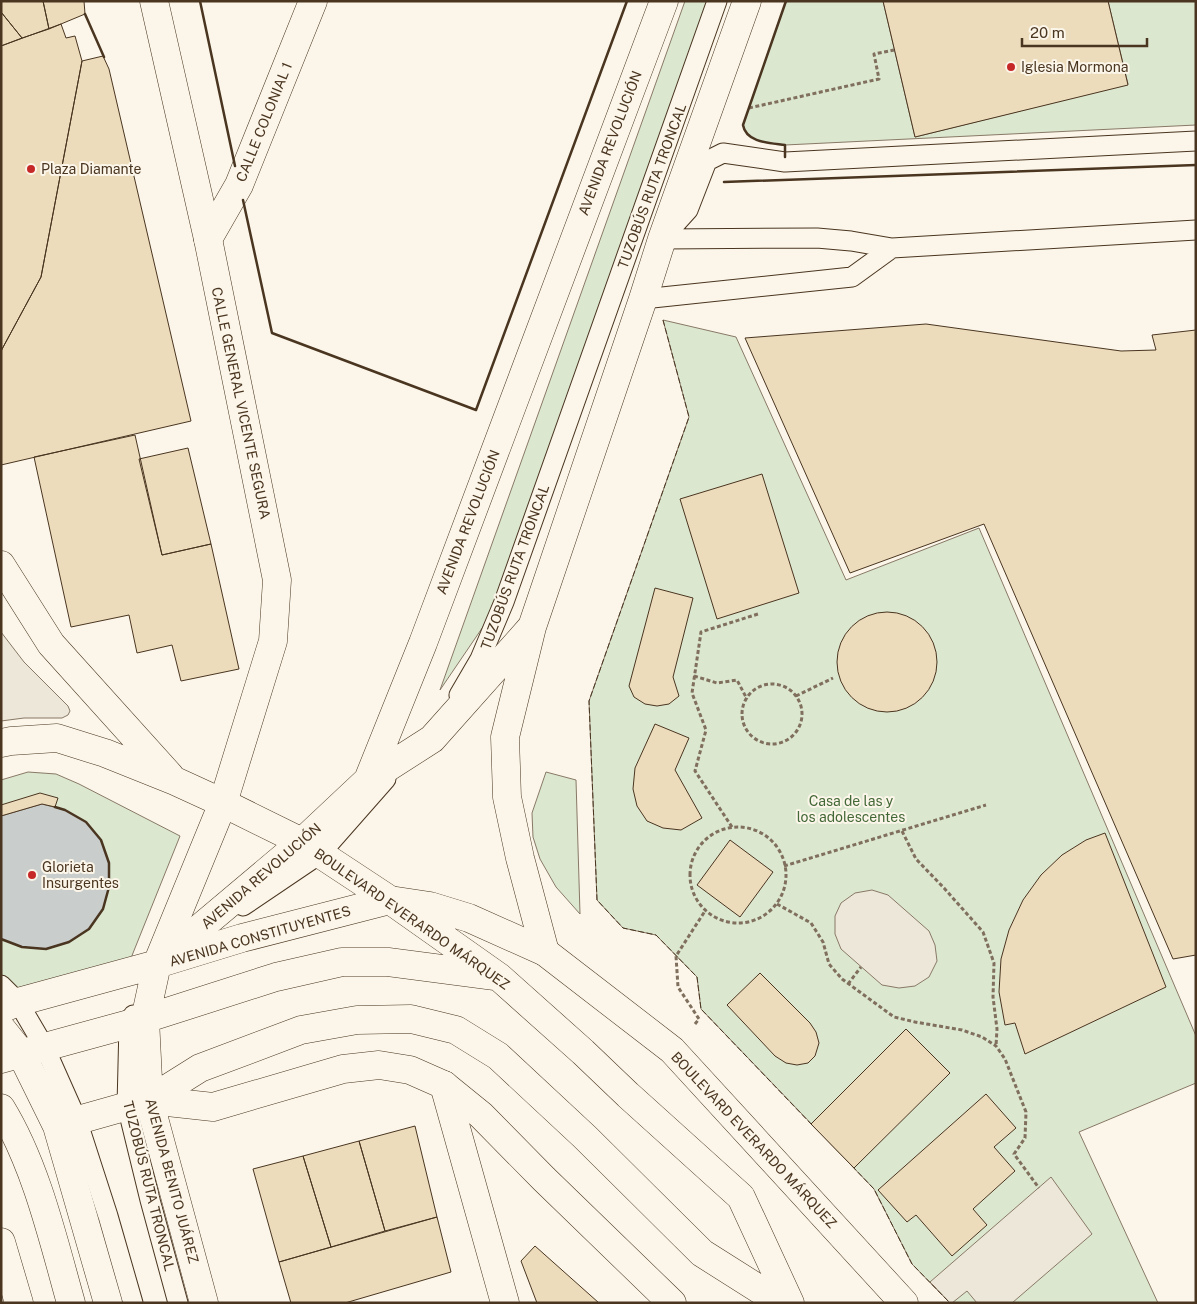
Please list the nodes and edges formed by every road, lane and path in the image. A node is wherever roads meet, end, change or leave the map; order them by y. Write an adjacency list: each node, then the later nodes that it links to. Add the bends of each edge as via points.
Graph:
1 (154, 1): 10 (main road, CALLE GENERAL VICENTE SEGURA)
2 (313, 1): 10 (main road, CALLE COLONIAL 1, via 239,185)
3 (664, 1): 23 (main road, AVENIDA REVOLUCIÓN, via 423,643)
4 (717, 1): 21 (lane, TUZOBÚS RUTA TRONCAL, via 504,602 480,660)
5 (747, 1): 11 (main road)
6 (894, 50): 7 (path, via 874,54 879,79)
7 (749, 108)
8 (1196, 141): 11 (lane, via 784,162 723,153 707,160 688,210)
9 (1195, 230): 12 (lane)
10 (208, 239): 25 (main road, CALLE GENERAL VICENTE SEGURA, via 277,580 273,641)
11 (662, 239): 12 (lane, via 817,238); 13 (main road)
12 (892, 248): 13 (lane, via 852,277)
13 (643, 299): 16 (main road)
14 (1, 565): 24 (main road, via 51,644)
15 (758, 614): 17 (path, via 701,632)
16 (532, 627): 21 (main road); 34 (main road, via 505,737 507,797)
17 (694, 676): 20 (path, via 717,683 737,680); 27 (path, via 692,693 706,730 696,771)
18 (833, 678): 19 (path)
19 (796, 696): 20 (path, via 789,689 771,684 753,691); 20 (path, via 802,714 800,724 788,740 778,743 759,741 751,735 743,717)
20 (746, 699)
21 (432, 739): 23 (main road); 29 (lane, TUZOBÚS RUTA TRONCAL)
22 (1, 743): 24 (main road, BOULEVARD EVERARDO MÁRQUEZ, via 57,738)
23 (368, 780): 29 (main road, AVENIDA REVOLUCIÓN)
24 (175, 781): 25 (main road, BOULEVARD EVERARDO MÁRQUEZ)
25 (223, 802): 29 (main road, BOULEVARD EVERARDO MÁRQUEZ); 35 (main road, AVENIDA BENITO JUÁREZ)
26 (986, 806): 28 (path)
27 (732, 827): 30 (path, via 748,828 762,834 774,844); 33 (path, via 704,840 695,853 690,883 695,898)
28 (902, 831): 30 (path); 42 (path, via 916,859 983,932 994,963)
29 (311, 848): 31 (main road, BOULEVARD EVERARDO MÁRQUEZ); 35 (main road, AVENIDA REVOLUCIÓN)
30 (784, 866): 32 (path, via 784,889)
31 (390, 900): 34 (main road, AVENIDA CONSTITUYENTES, via 430,906 469,918); 35 (main road, AVENIDA CONSTITUYENTES, via 242,938); 37 (main road, BOULEVARD EVERARDO MÁRQUEZ)
32 (777, 904): 33 (path, via 765,915 734,923); 38 (path, via 811,923 823,942 829,964)
33 (705, 911): 43 (path, via 676,956 678,987 699,1019)
34 (545, 952): 43 (main road, BOULEVARD EVERARDO MÁRQUEZ)
35 (157, 964): 39 (main road, AVENIDA CONSTITUYENTES); 40 (main road, AVENIDA BENITO JUÁREZ)
36 (861, 967): 38 (path)
37 (499, 977): 40 (main road, via 388,962 342,962 276,978); 60 (main road, BOULEVARD EVERARDO MÁRQUEZ, via 740,1197)
38 (848, 984): 42 (path, via 894,1017 962,1030)
39 (7, 999): 44 (lane)
40 (137, 1022): 44 (main road); 46 (main road, AVENIDA BENITO JUÁREZ)
41 (1, 1028): 44 (main road)
42 (996, 1046): 49 (path, via 1005,1058 1026,1112 1024,1138 1014,1154)
43 (672, 1050): 61 (main road, BOULEVARD EVERARDO MÁRQUEZ)
44 (22, 1053): 48 (main road)
45 (444, 1085): 46 (main road, via 410,1070 379,1065 343,1069 213,1107); 57 (main road); 58 (main road, via 481,1114)
46 (138, 1103): 48 (main road); 55 (lane, TUZOBÚS RUTA TRONCAL); 56 (main road, AVENIDA BENITO JUÁREZ); 59 (main road, via 200,1068 301,1030 357,1020 411,1019 456,1030 498,1056 702,1253)
47 (1, 1108): 52 (main road, via 24,1154 42,1202)
48 (67, 1123): 53 (main road); 54 (lane, via 108,1216)
49 (1039, 1188)
50 (1, 1242): 51 (main road)
51 (19, 1303)
52 (71, 1303)
53 (108, 1303)
54 (133, 1303)
55 (178, 1303)
56 (204, 1303)
57 (505, 1303)
58 (672, 1303)
59 (782, 1303)
60 (790, 1303)
61 (904, 1303)

